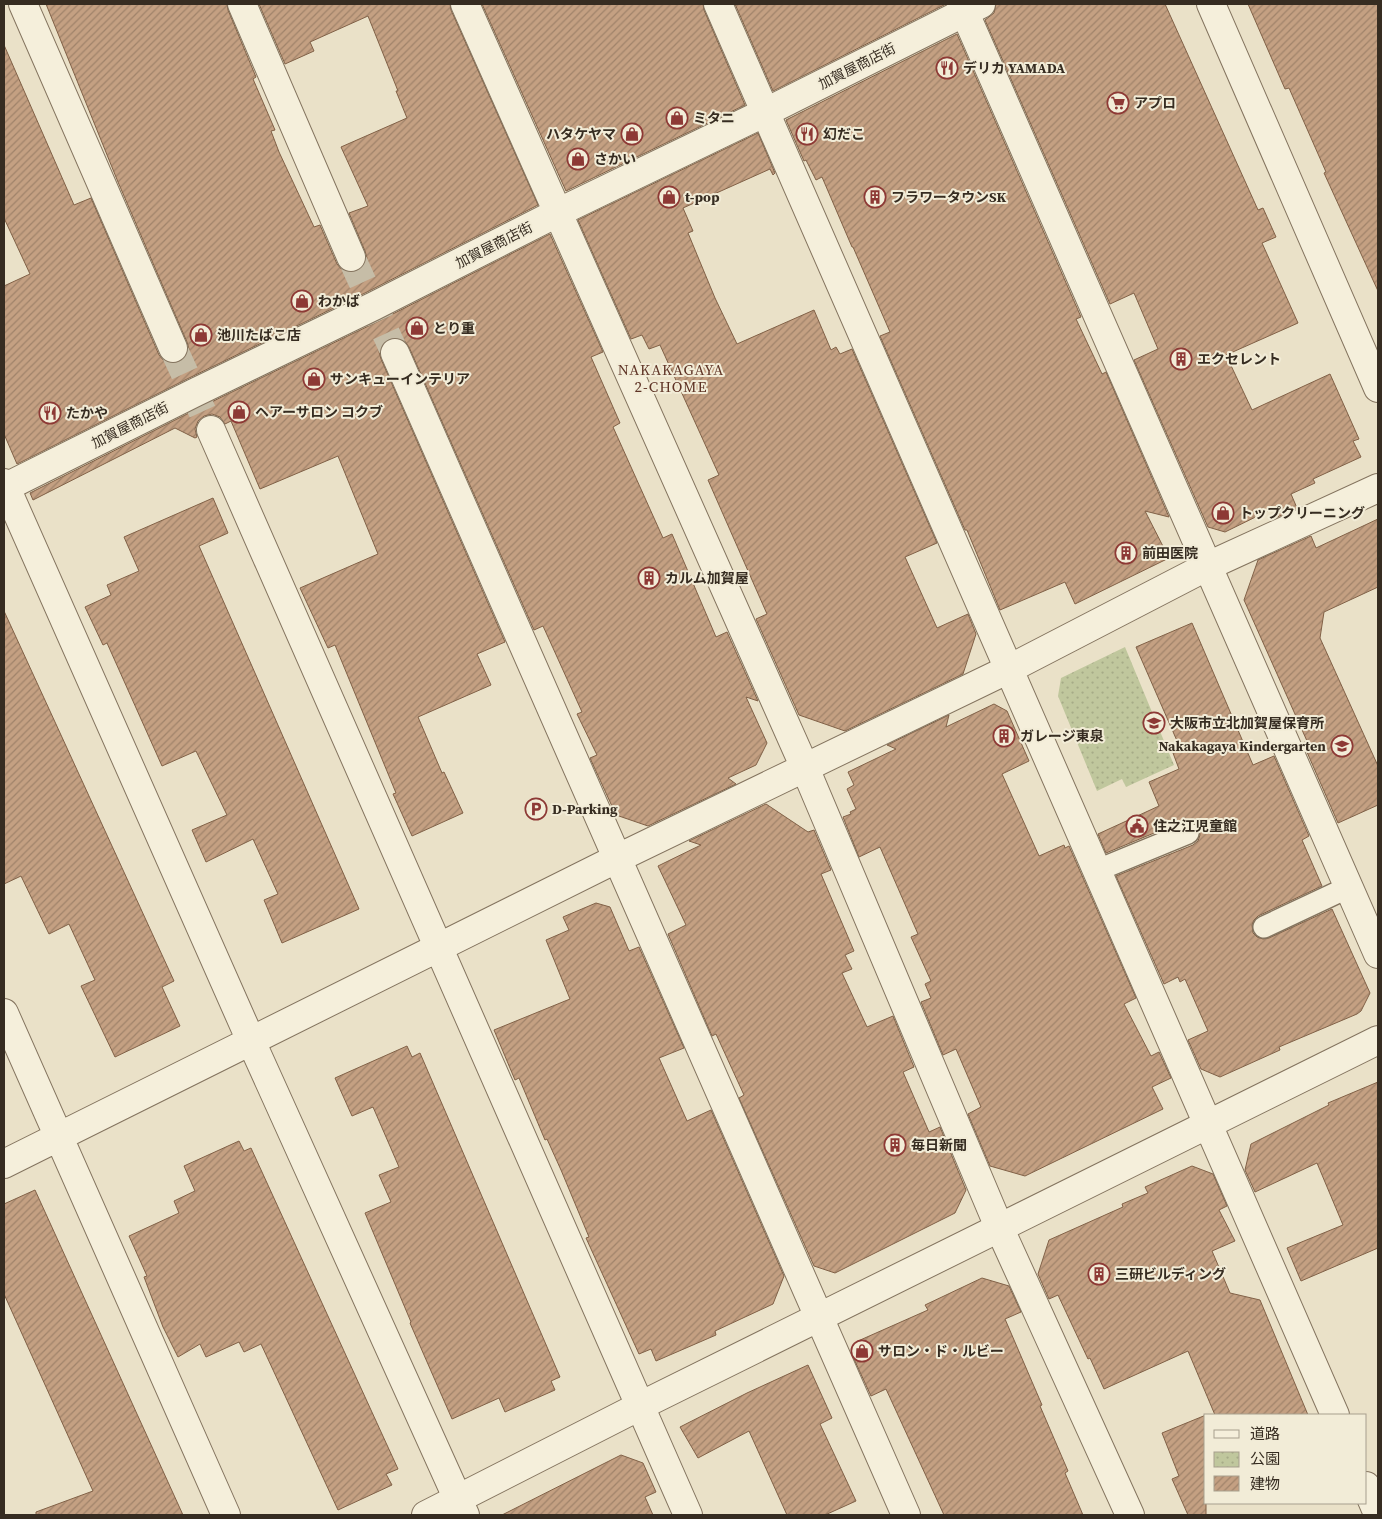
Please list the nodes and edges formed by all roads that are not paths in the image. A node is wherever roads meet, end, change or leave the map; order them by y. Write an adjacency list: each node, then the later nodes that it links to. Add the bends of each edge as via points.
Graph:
1 (23, 4): 10 (street)
2 (242, 4): 9 (street)
3 (465, 4): 8 (street)
4 (718, 4): 7 (street)
5 (1212, 4): 12 (street)
6 (969, 6): 7 (street, 加賀屋商店街); 16 (street)
7 (766, 112): 8 (street, 加賀屋商店街); 17 (street)
8 (559, 212): 14 (street, 加賀屋商店街, via 383,302); 18 (street)
9 (351, 257)
10 (173, 348)
11 (395, 353): 20 (street)
12 (1378, 388)
13 (211, 430): 24 (street)
14 (4, 486): 28 (street)
15 (1378, 488): 16 (street)
16 (1208, 566): 17 (street); 22 (street)
17 (1009, 669): 18 (street); 21 (street)
18 (806, 768): 20 (street); 32 (street)
19 (1188, 833): 21 (lane)
20 (616, 859): 24 (street); 33 (street)
21 (1098, 870): 29 (street)
22 (1349, 887): 23 (lane); 25 (street)
23 (1264, 927)
24 (438, 948): 28 (street); 34 (street)
25 (1378, 954)
26 (4, 1012): 30 (street)
27 (1378, 1040): 29 (street)
28 (251, 1041): 30 (street); 37 (street)
29 (1208, 1125): 32 (street); 35 (street)
30 (59, 1136): 31 (street); 39 (street)
31 (4, 1164)
32 (999, 1227): 33 (street); 43 (street)
33 (819, 1317): 34 (street); 42 (street)
34 (640, 1406): 37 (street); 41 (street)
35 (1335, 1414)
36 (1367, 1488): 38 (street)
37 (461, 1508): 40 (street)
38 (1378, 1514)
39 (226, 1515)
40 (426, 1515)
41 (688, 1515)
42 (906, 1515)
43 (1130, 1515)

